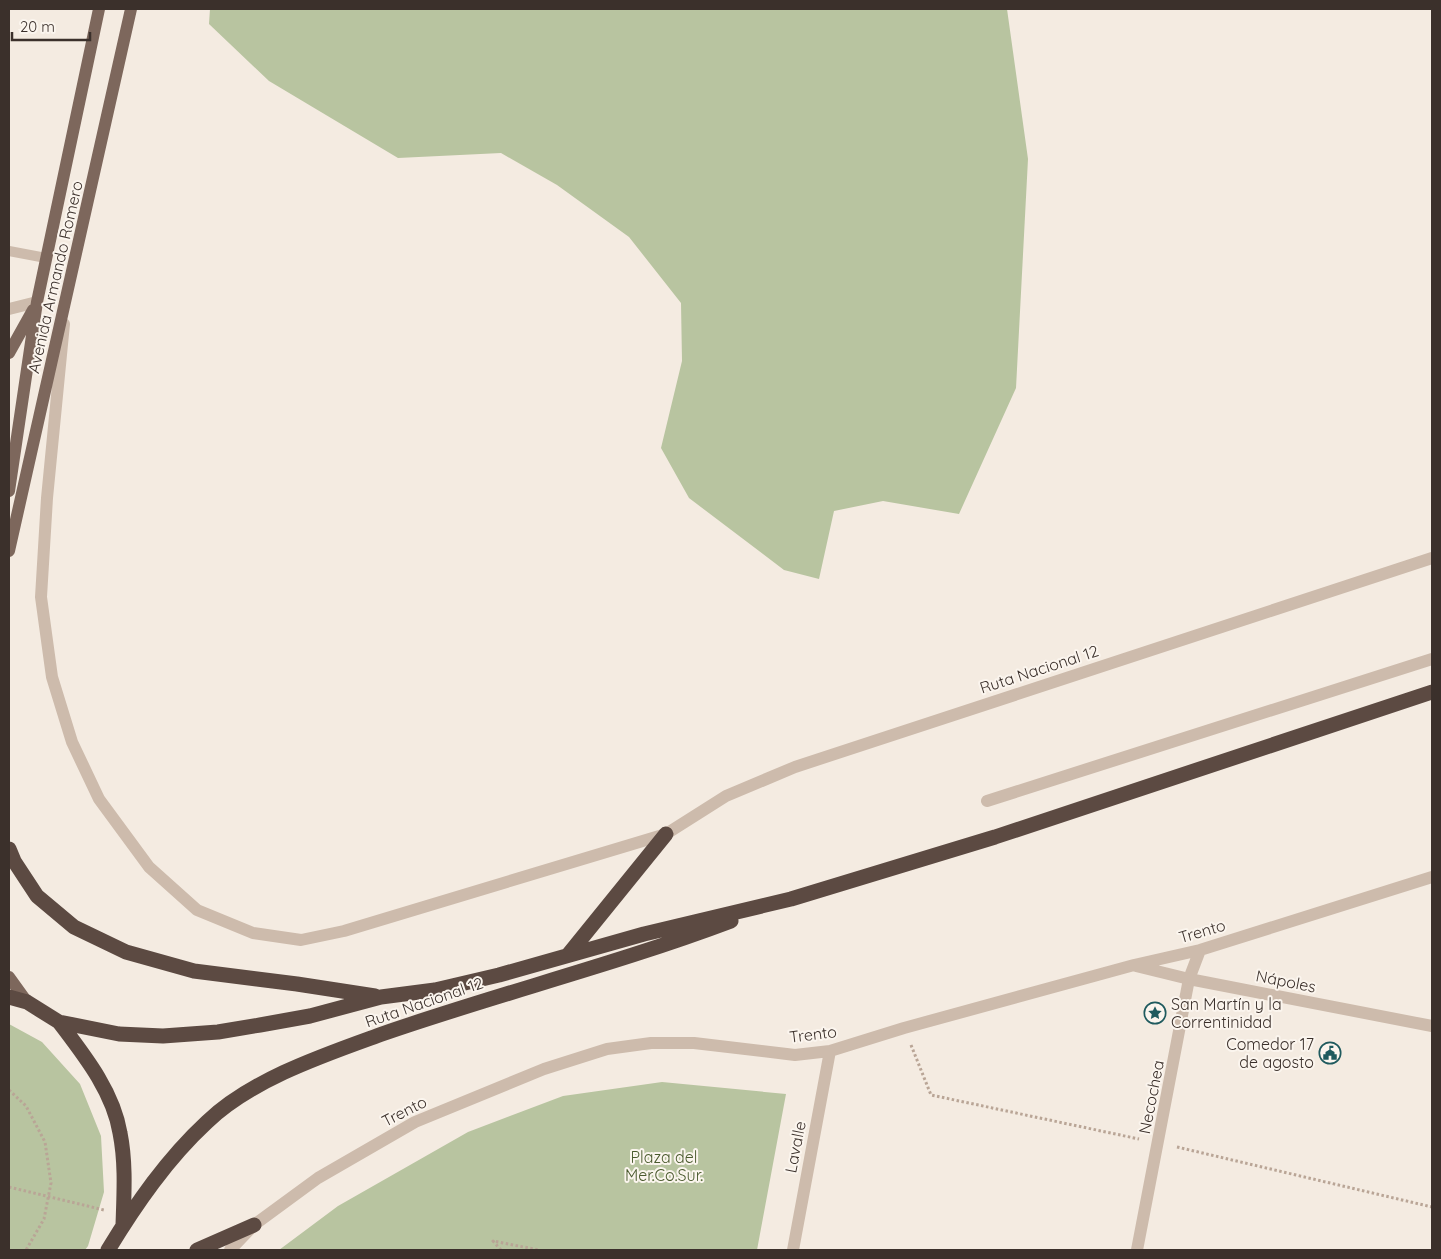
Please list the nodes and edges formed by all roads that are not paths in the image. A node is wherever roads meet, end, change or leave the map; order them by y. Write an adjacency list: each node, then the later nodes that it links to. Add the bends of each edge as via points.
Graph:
1 (99, 9): 4 (main road, Avenida Armando Romero)
2 (131, 9): 5 (main road, Avenida Armando Romero)
3 (9, 251): 4 (lane)
4 (46, 258): 6 (main road, Avenida Armando Romero)
5 (67, 297): 10 (main road, Avenida Armando Romero); 15 (street, Ruta Nacional 12, via 47,498 41,597 48,650 52,677 72,742 99,799 148,867 197,910 253,934 301,940)
6 (37, 302): 7 (street); 8 (main road); 9 (main road, Avenida Armando Romero)
7 (9, 309)
8 (9, 353)
9 (9, 491)
10 (9, 552)
11 (1432, 558): 15 (street, Ruta Nacional 12, via 795,767 726,796)
12 (1432, 659): 14 (street)
13 (1432, 692): 18 (highway, Ruta Nacional 12, via 995,837)
14 (987, 801)
15 (666, 834): 20 (highway)
16 (9, 849): 24 (highway, via 37,896 74,927 126,952 194,971)
17 (1432, 877): 19 (street, Trento)
18 (791, 899): 20 (highway, Ruta Nacional 12); 30 (highway, Ruta Nacional 12, via 681,940 449,1011 358,1043 322,1056 249,1091 208,1121 162,1169)
19 (1200, 950): 21 (street, Trento); 23 (street, Necochea)
20 (568, 955): 24 (highway, Ruta Nacional 12, via 436,990)
21 (1134, 965): 23 (street, Nápoles); 29 (street, Trento)
22 (9, 977): 26 (main road)
23 (1189, 979): 28 (street, Nápoles); 36 (street, Necochea)
24 (381, 997): 27 (highway, Ruta Nacional 12, via 310,1016 218,1032 163,1036 119,1034)
25 (9, 998): 26 (highway)
26 (27, 1002): 27 (highway)
27 (59, 1022): 30 (highway, via 107,1093 120,1131 124,1172)
28 (1432, 1026)
29 (830, 1051): 31 (street, Trento, via 795,1055 694,1043 651,1043 607,1049 544,1069 415,1122 318,1178); 35 (street, Lavalle)
30 (123, 1225): 32 (highway, Ruta Nacional 12)
31 (254, 1225): 33 (highway); 34 (street, Trento)
32 (108, 1250)
33 (197, 1250)
34 (230, 1250)
35 (793, 1250)
36 (1137, 1250)

